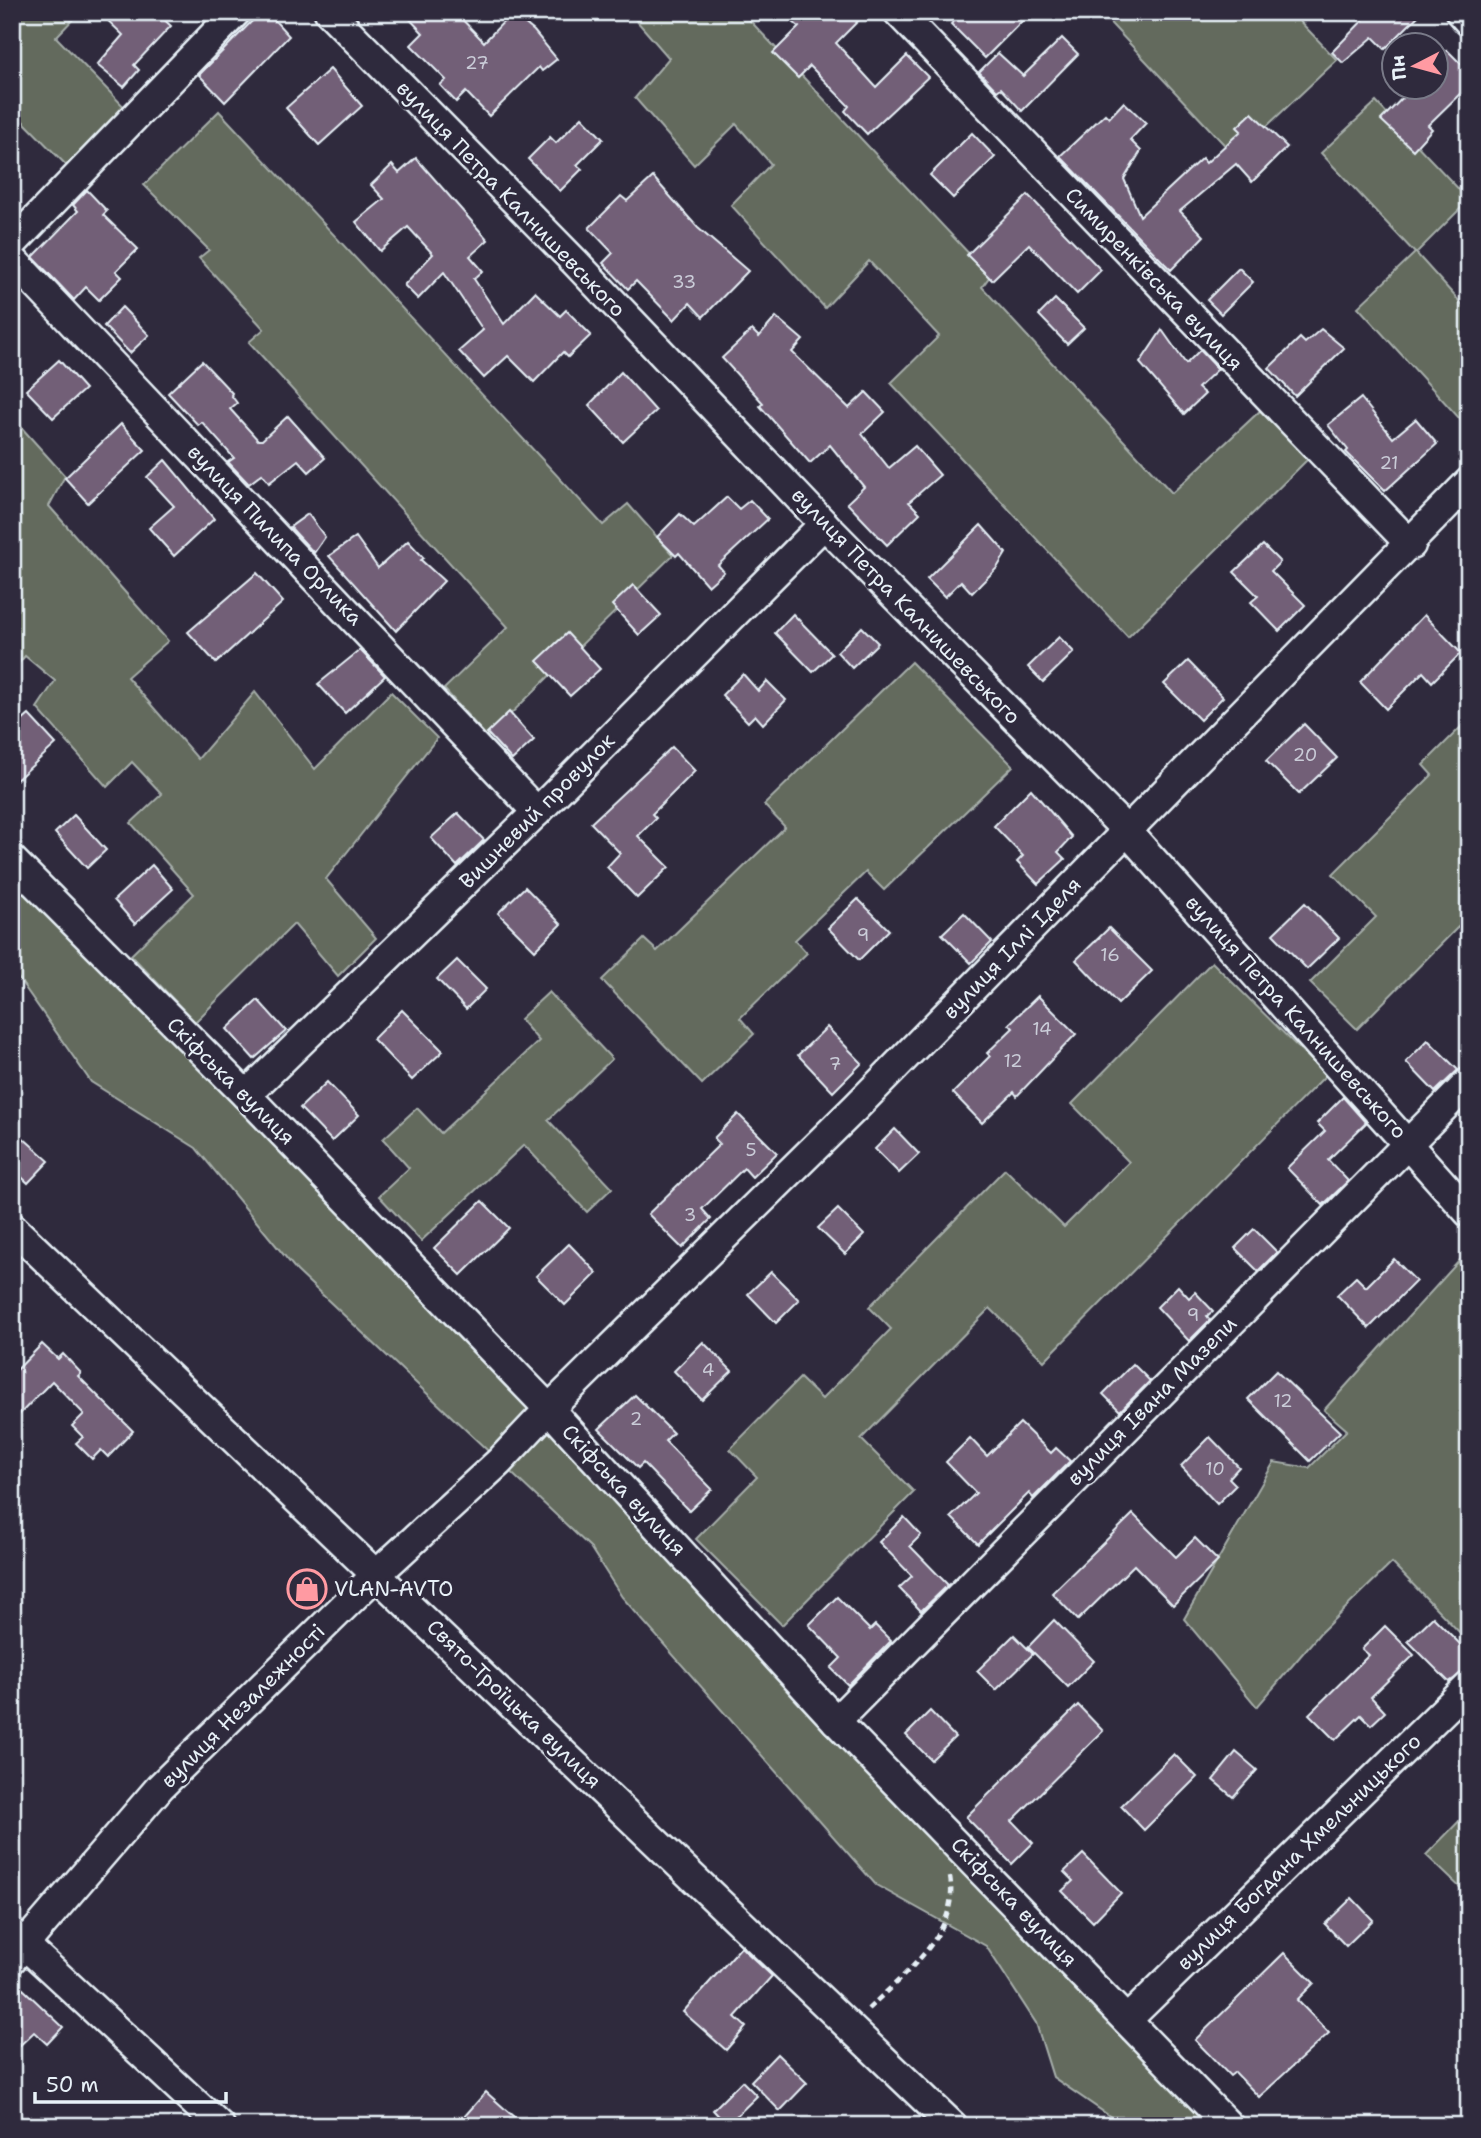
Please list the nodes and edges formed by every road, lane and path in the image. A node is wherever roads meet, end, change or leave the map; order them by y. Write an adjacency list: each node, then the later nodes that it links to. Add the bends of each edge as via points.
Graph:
1 (236, 12): 6 (street)
2 (329, 12): 9 (street, вулиця Петра Калнишевського)
3 (898, 12): 10 (street, Симиренківська вулиця)
4 (1460, 12): 5 (street)
5 (1469, 22)
6 (12, 244)
7 (12, 259): 11 (street, вулиця Пилипа Орлика)
8 (1469, 482): 10 (street, вулиця Іллі Іделя)
9 (824, 524): 11 (street, Вишневий провулок); 12 (street, вулиця Петра Калнишевського)
10 (1411, 545): 12 (street, вулиця Іллі Іделя)
11 (537, 812): 15 (street, Вишневий провулок)
12 (1127, 831): 16 (street, вулиця Петра Калнишевського); 19 (street, вулиця Іллі Іделя, via 856,1107)
13 (12, 860): 15 (street, Скіфська вулиця)
14 (1469, 1082): 16 (street, вулиця Івана Мазепи)
15 (246, 1095): 19 (street, Скіфська вулиця)
16 (1408, 1141): 17 (street, вулиця Петра Калнишевського); 22 (street, вулиця Івана Мазепи)
17 (1469, 1213)
18 (12, 1227): 20 (street, Свято-Троїцька вулиця)
19 (549, 1409): 20 (street, вулиця Незалежності, via 499,1462); 22 (street, Скіфська вулиця)
20 (378, 1573): 24 (street, вулиця Незалежності, via 160,1787); 26 (street, Свято-Троїцька вулиця)
21 (1469, 1686): 25 (street, вулиця Богдана Хмельницького)
22 (836, 1721): 25 (street, Скіфська вулиця)
23 (948, 1869): 26 (path, via 953,1893 937,1939)
24 (17, 1946): 27 (street)
25 (1128, 2018): 29 (street, Скіфська вулиця)
26 (850, 2027): 28 (street, Свято-Троїцька вулиця)
27 (220, 2126)
28 (953, 2126)
29 (1229, 2126)

